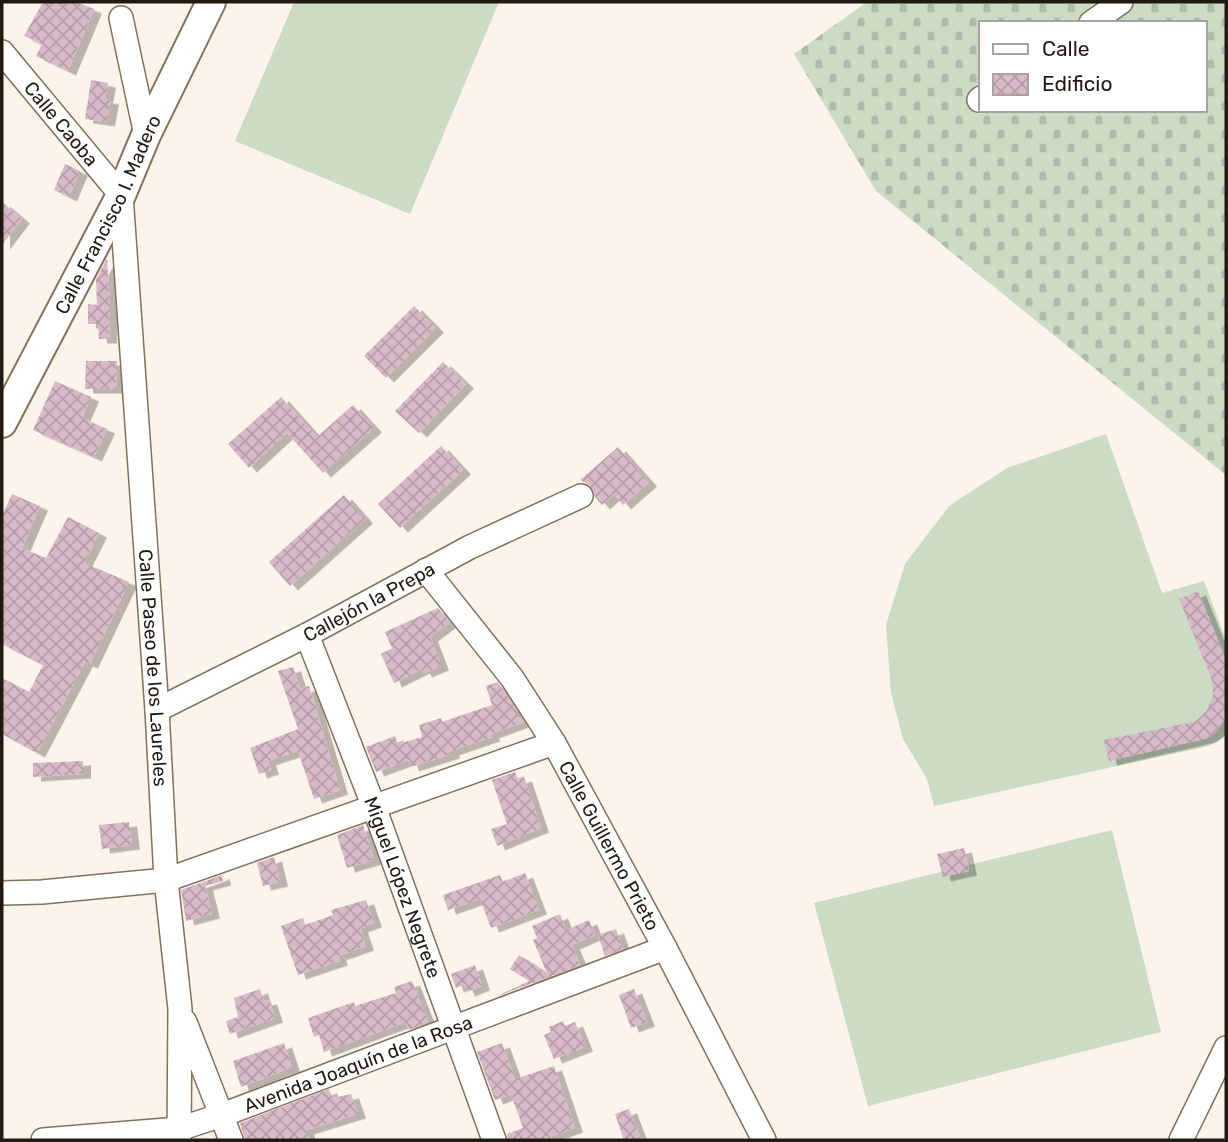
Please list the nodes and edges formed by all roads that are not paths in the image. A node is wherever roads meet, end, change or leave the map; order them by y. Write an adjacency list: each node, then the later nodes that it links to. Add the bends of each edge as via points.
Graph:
1 (211, 2): 6 (main road, Calle Francisco I. Madero)
2 (1121, 2): 4 (street)
3 (121, 18): 6 (street)
4 (1094, 21)
5 (2, 52): 7 (street, Calle Caoba)
6 (146, 135): 7 (main road, Calle Francisco I. Madero)
7 (121, 195): 8 (main road, Calle Francisco I. Madero); 12 (street, Calle Paseo de los Laureles)
8 (2, 423)
9 (581, 496): 10 (street, Callejón la Prepa)
10 (426, 570): 11 (street, Callejón la Prepa); 13 (street, Calle Guillermo Prieto, via 512,678)
11 (307, 635): 12 (street, Callejón la Prepa); 14 (street, Miguel López Negrete)
12 (157, 710): 15 (street, Calle Paseo de los Laureles)
13 (554, 743): 14 (street); 17 (street, Calle Guillermo Prieto)
14 (374, 807): 15 (street); 19 (street, Miguel López Negrete)
15 (166, 880): 16 (street); 18 (street, Calle Paseo de los Laureles)
16 (2, 893)
17 (665, 948): 19 (street, Avenida Joaquín de la Rosa); 26 (street, Calle Guillermo Prieto)
18 (180, 1009): 21 (street); 22 (street, Calle Paseo de los Laureles)
19 (453, 1029): 21 (street, Avenida Joaquín de la Rosa); 25 (street, Miguel López Negrete)
20 (1226, 1048): 27 (street)
21 (222, 1115): 22 (street, Avenida Joaquín de la Rosa); 24 (street)
22 (179, 1135): 23 (street, Avenida Joaquín de la Rosa)
23 (43, 1140)
24 (231, 1140)
25 (494, 1140)
26 (764, 1140)
27 (1181, 1140)

